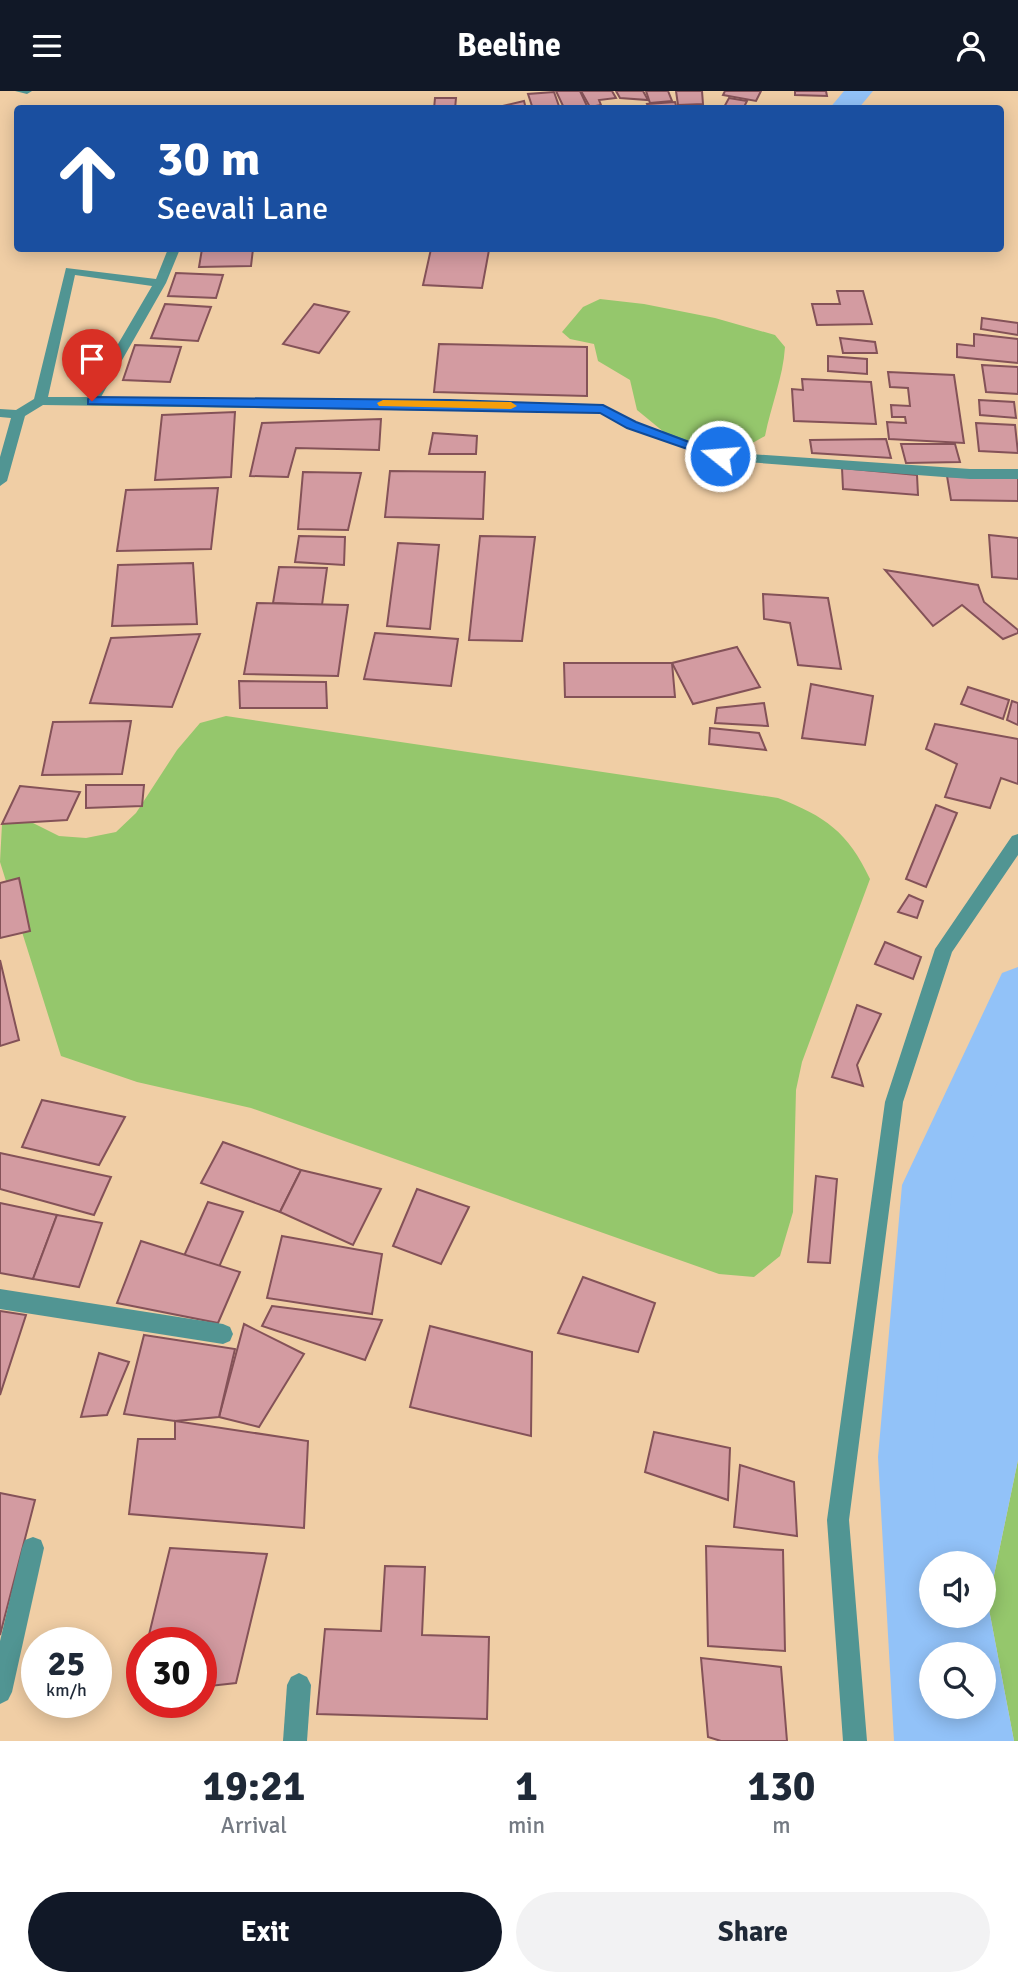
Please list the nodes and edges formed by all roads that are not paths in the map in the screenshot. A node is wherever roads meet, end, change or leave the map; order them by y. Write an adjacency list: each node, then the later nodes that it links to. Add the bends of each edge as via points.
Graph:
1 (20, 91): 2 (street)
2 (27, 91)
3 (173, 252): 4 (street)
4 (160, 283): 5 (street, via 70,271); 6 (street)
5 (40, 401): 6 (street); 8 (street)
6 (92, 401): 9 (street, via 603,409 631,425 720,456)
7 (0, 413): 8 (street)
8 (19, 414): 10 (street)
9 (1018, 474)
10 (0, 481)
11 (1018, 841): 18 (street, via 944,949 894,1102 838,1520)
12 (0, 1299): 13 (street)
13 (222, 1334)
14 (33, 1548): 16 (street)
15 (299, 1685): 17 (street)
16 (0, 1692)
17 (295, 1741)
18 (855, 1741)

